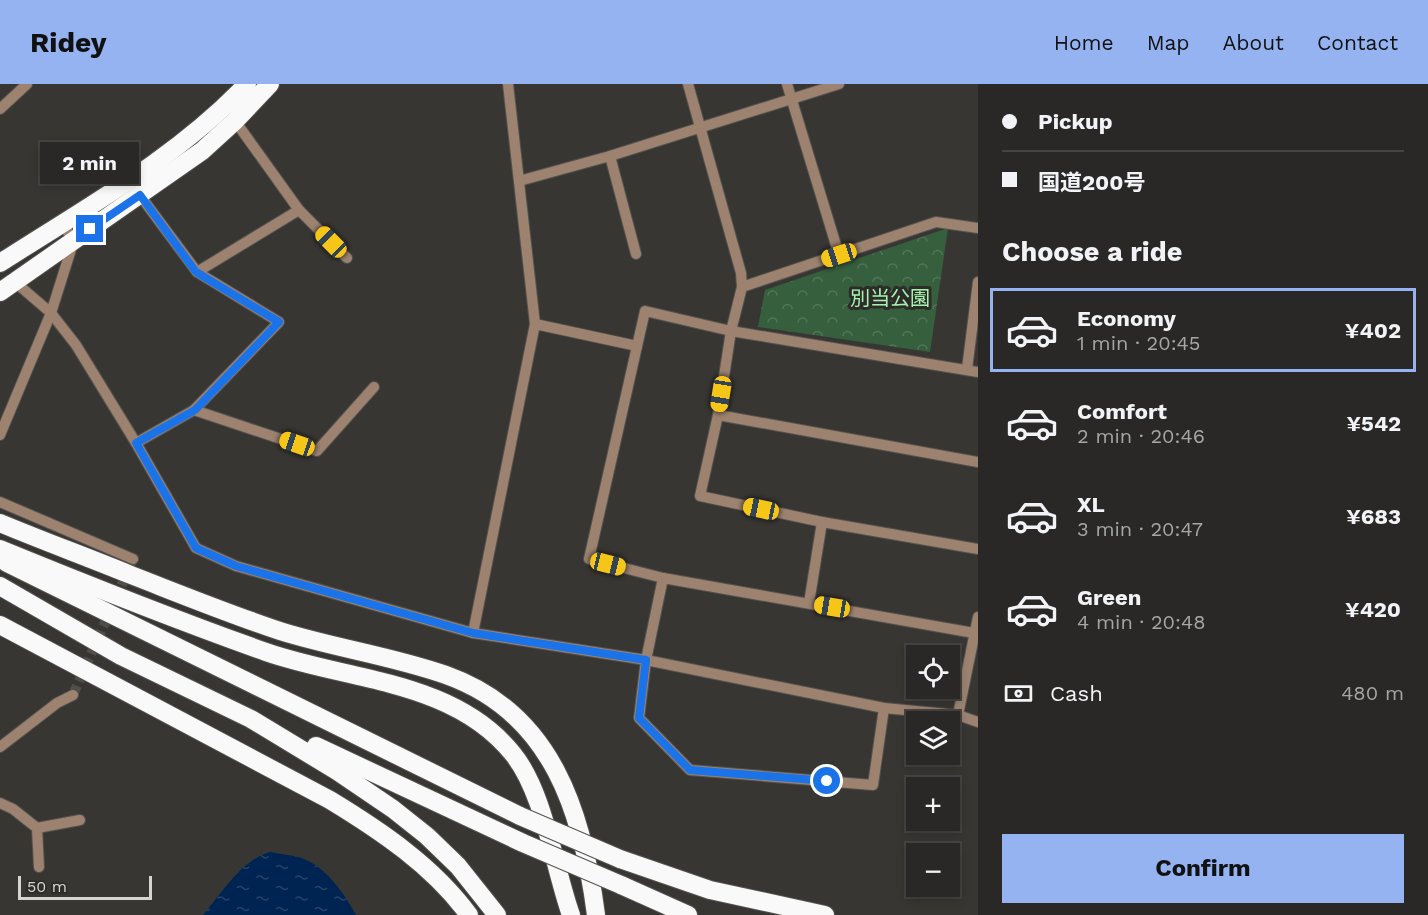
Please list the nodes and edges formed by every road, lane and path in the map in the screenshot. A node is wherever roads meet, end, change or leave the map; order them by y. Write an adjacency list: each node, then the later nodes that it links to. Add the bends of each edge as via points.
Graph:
1 (27, 84): 9 (street)
2 (247, 84): 10 (highway)
3 (270, 84): 10 (highway)
4 (508, 84): 14 (street)
5 (688, 84): 11 (street)
6 (787, 84): 8 (street)
7 (838, 84): 8 (street)
8 (791, 100): 11 (street); 21 (street)
9 (0, 110)
10 (230, 114): 13 (highway); 15 (highway, via 202,151); 16 (street)
11 (701, 127): 12 (street); 27 (street)
12 (610, 156): 14 (street); 20 (street)
13 (129, 180): 15 (street); 17 (highway)
14 (519, 181): 29 (street)
15 (140, 195): 19 (highway); 24 (street)
16 (300, 210): 22 (street); 24 (street)
17 (61, 223): 19 (street); 23 (highway)
18 (978, 228): 21 (street, via 936,222)
19 (74, 240): 26 (highway); 28 (street)
20 (636, 254)
21 (839, 255): 27 (street)
22 (347, 258)
23 (0, 263)
24 (196, 272): 34 (street, via 279,322)
25 (978, 282): 32 (street)
26 (7, 287): 28 (street)
27 (742, 287): 30 (street)
28 (51, 313): 36 (street); 37 (street, via 76,345)
29 (535, 324): 31 (street); 51 (street)
30 (731, 332): 31 (street, via 645,311); 32 (street); 35 (street)
31 (637, 346): 46 (street, via 589,560)
32 (972, 370)
33 (374, 387): 34 (street, via 317,452)
34 (195, 410): 37 (street)
35 (718, 414): 38 (street); 40 (street, via 700,496)
36 (0, 435)
37 (136, 443): 51 (street, via 196,548 236,566)
38 (978, 462)
39 (0, 502): 44 (street)
40 (822, 522): 43 (street); 48 (street)
41 (0, 523): 69 (highway, via 234,615 315,641 448,675 496,701 536,739 566,787)
42 (0, 549): 68 (highway, via 230,639 419,692 471,716 513,754 529,778)
43 (978, 549)
44 (133, 558)
45 (0, 559): 71 (highway, bridge, via 520,816 620,859 710,890)
46 (663, 578): 48 (street); 54 (street)
47 (0, 586): 53 (highway)
48 (809, 603): 52 (street)
49 (978, 617): 52 (street)
50 (0, 625): 66 (highway, via 367,822 430,872)
51 (473, 633): 54 (street)
52 (974, 633): 58 (street)
53 (121, 656): 67 (highway, via 251,719 393,809 458,866); 70 (highway, bridge, via 523,843)
54 (646, 660): 56 (street); 56 (street, via 639,718 690,770 873,784)
55 (73, 695): 61 (street)
56 (884, 708): 57 (street)
57 (916, 711)
58 (959, 711)
59 (960, 716): 60 (street)
60 (978, 722)
61 (0, 747)
62 (0, 803): 64 (street)
63 (80, 820): 64 (street)
64 (36, 828): 65 (street)
65 (39, 867)
66 (469, 915)
67 (497, 915)
68 (571, 915)
69 (596, 915)
70 (688, 915)
71 (825, 915)

